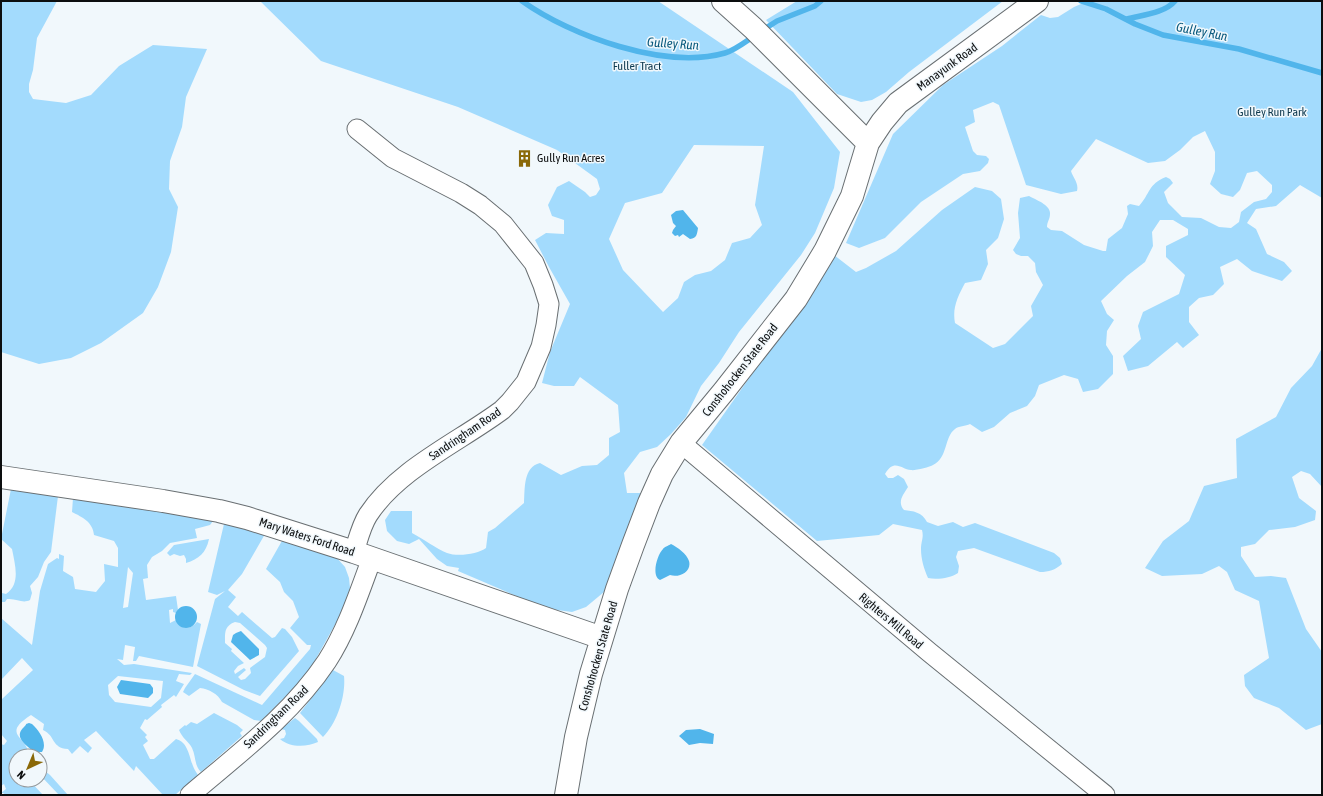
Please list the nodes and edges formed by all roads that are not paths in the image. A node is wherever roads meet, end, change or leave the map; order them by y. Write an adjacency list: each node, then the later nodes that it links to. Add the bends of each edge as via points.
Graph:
1 (723, 1): 4 (main road)
2 (1037, 1): 4 (main road, Manayunk Road, via 898,103)
3 (357, 129): 7 (street, Sandringham Road, via 393,158 461,193 503,224 534,263 549,304 540,347 531,372 522,387 502,410 393,486 367,516 361,528)
4 (868, 143): 5 (main road, Conshohocken State Road, via 852,196 825,251 796,299)
5 (681, 443): 8 (main road, Conshohocken State Road, via 662,474 649,503); 11 (street, Righters Mill Road, via 929,652)
6 (1, 477): 7 (main road, Mary Waters Ford Road, via 219,511)
7 (363, 555): 8 (main road, Mary Waters Ford Road); 9 (street, Sandringham Road, via 353,610 344,631 315,678 278,719)
8 (602, 638): 10 (main road, Conshohocken State Road, via 582,711)
9 (190, 795)
10 (566, 795)
11 (1105, 795)

